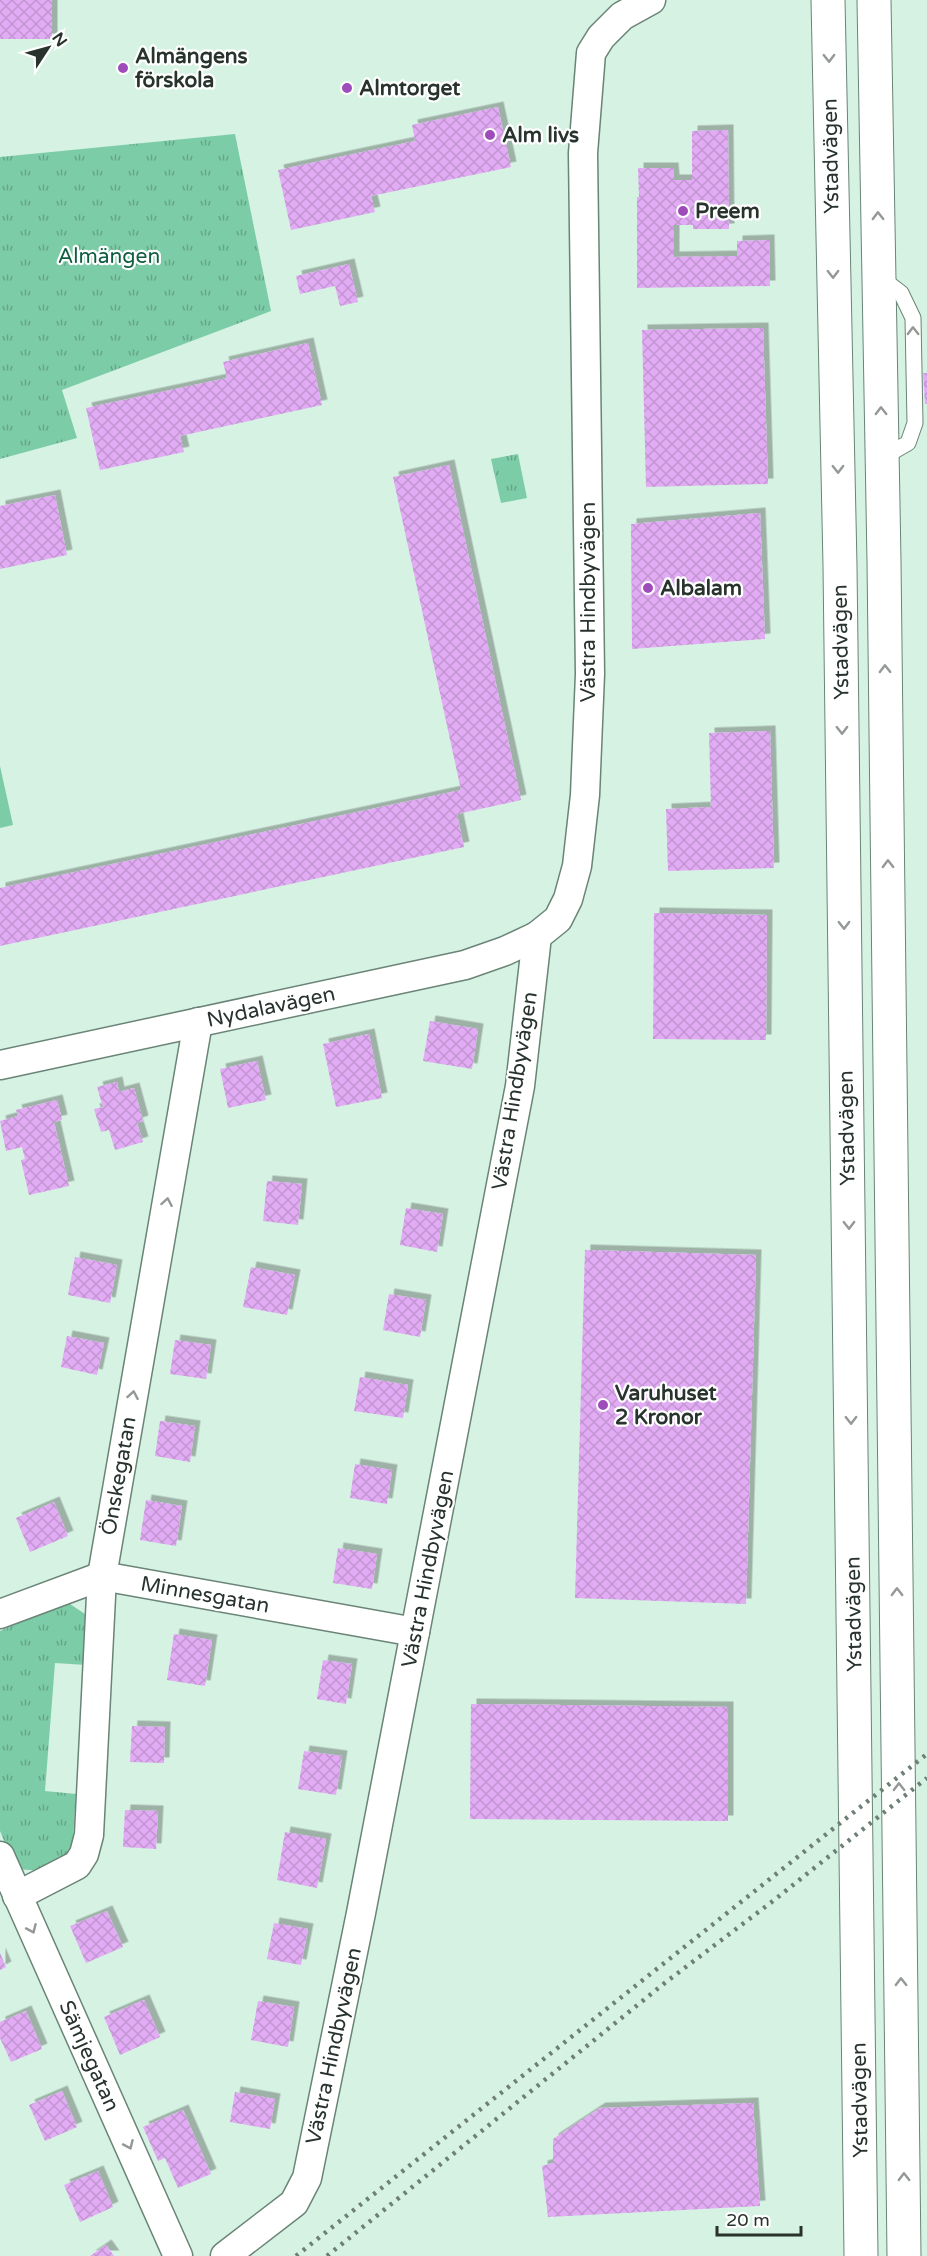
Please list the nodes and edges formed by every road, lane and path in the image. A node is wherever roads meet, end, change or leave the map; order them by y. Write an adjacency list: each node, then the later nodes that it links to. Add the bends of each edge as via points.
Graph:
1 (651, 0): 4 (street, Västra Hindbyvägen, via 622,16 591,53 583,153 590,674 585,795 578,866 568,899 558,918)
2 (828, 0): 14 (main road, Ystadvägen, one-way to 14, via 840,566)
3 (874, 0): 15 (main road, Ystadvägen, one-way to 3)
4 (537, 936): 5 (street, Nydalavägen, via 465,964); 9 (street, Västra Hindbyvägen, via 520,1086)
5 (198, 1022): 6 (street, Nydalavägen); 7 (street, Önskegatan, one-way to 5)
6 (0, 1065)
7 (102, 1576): 8 (street); 9 (street, Minnesgatan); 11 (street, Önskegatan, via 89,1835 77,1865)
8 (0, 1614)
9 (415, 1632): 13 (street, Västra Hindbyvägen, via 307,2178 294,2203)
10 (0, 1856): 11 (street, Sämjegatan)
11 (18, 1896): 12 (street, Sämjegatan, one-way to 12)
12 (178, 2256)
13 (225, 2256)
14 (861, 2256)
15 (904, 2256)

